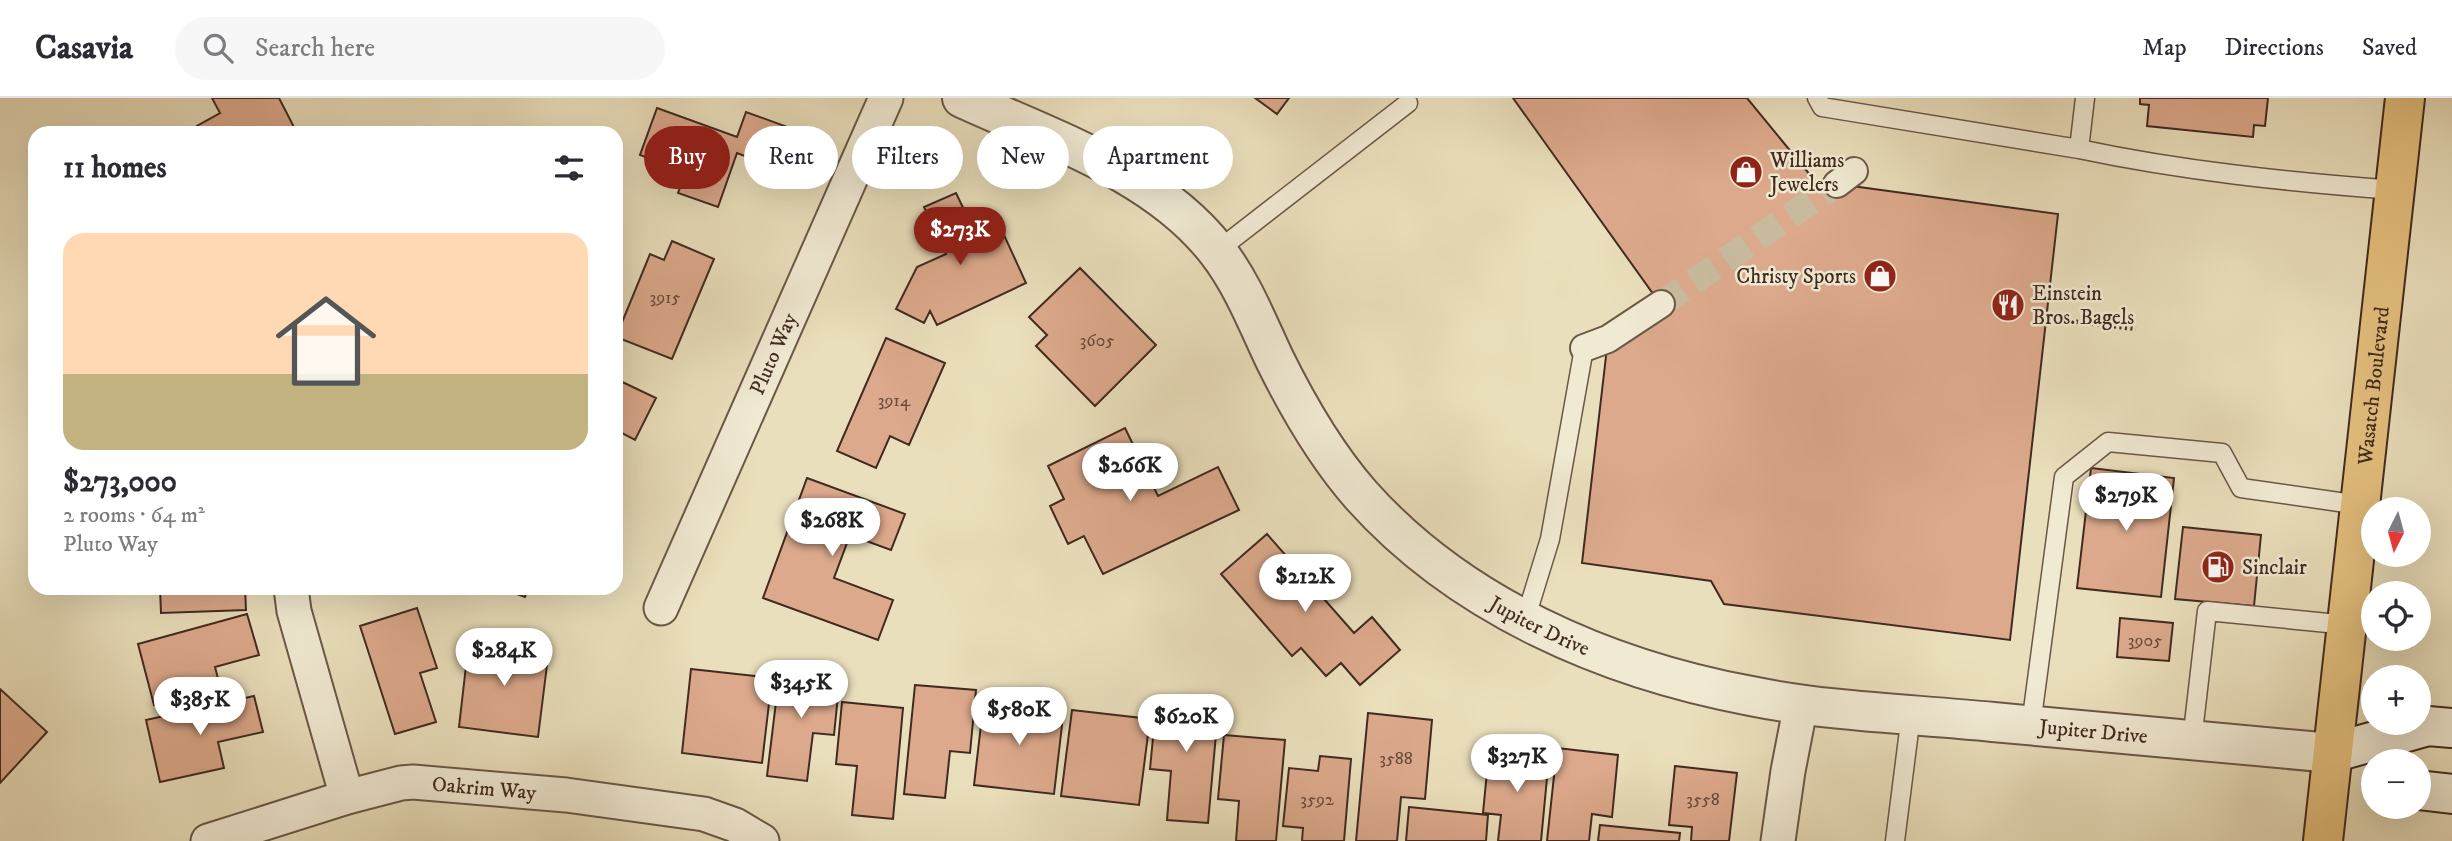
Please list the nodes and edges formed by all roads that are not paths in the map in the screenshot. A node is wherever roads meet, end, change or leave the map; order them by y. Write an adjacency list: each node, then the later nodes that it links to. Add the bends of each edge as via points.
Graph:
1 (886, 98): 14 (street, Pluto Way)
2 (962, 98): 9 (street, Jupiter Drive, via 1150,189 1180,211)
3 (1817, 98): 7 (lane, via 1822,107)
4 (2085, 98): 7 (lane)
5 (2405, 98): 8 (main road, Wasatch Boulevard)
6 (1408, 103): 9 (lane)
7 (2079, 149): 8 (lane, via 2151,164)
8 (2395, 190): 12 (main road, Wasatch Boulevard)
9 (1217, 251): 15 (street, Jupiter Drive, via 1242,290 1300,409 1361,495 1413,546 1471,590)
10 (1661, 304): 11 (street, via 1608,339)
11 (1584, 348): 15 (lane, via 1550,539)
12 (2360, 505): 16 (main road, Wasatch Boulevard); 19 (lane, via 2241,488 2222,453 2108,442 2064,477)
13 (293, 595): 26 (street)
14 (661, 608)
15 (1525, 620): 17 (street, Jupiter Drive, via 1666,675 1751,697)
16 (2348, 625): 21 (lane, via 2207,611); 22 (main road, Wasatch Boulevard)
17 (1801, 704): 18 (street, Jupiter Drive); 29 (street)
18 (1911, 715): 19 (street, Jupiter Drive); 30 (lane)
19 (2031, 726): 21 (street, Jupiter Drive)
20 (2452, 728): 22 (street, via 2428,726)
21 (2192, 741): 22 (street, Jupiter Drive)
22 (2332, 753): 23 (street); 31 (main road, Wasatch Boulevard)
23 (2361, 766)
24 (2431, 792): 25 (street)
25 (2452, 794)
26 (347, 797): 27 (street, Oakrim Way); 28 (street, Oakrim Way, via 414,782 566,795 704,814 736,825)
27 (208, 841)
28 (762, 841)
29 (1778, 841)
30 (1895, 841)
31 (2323, 841)

